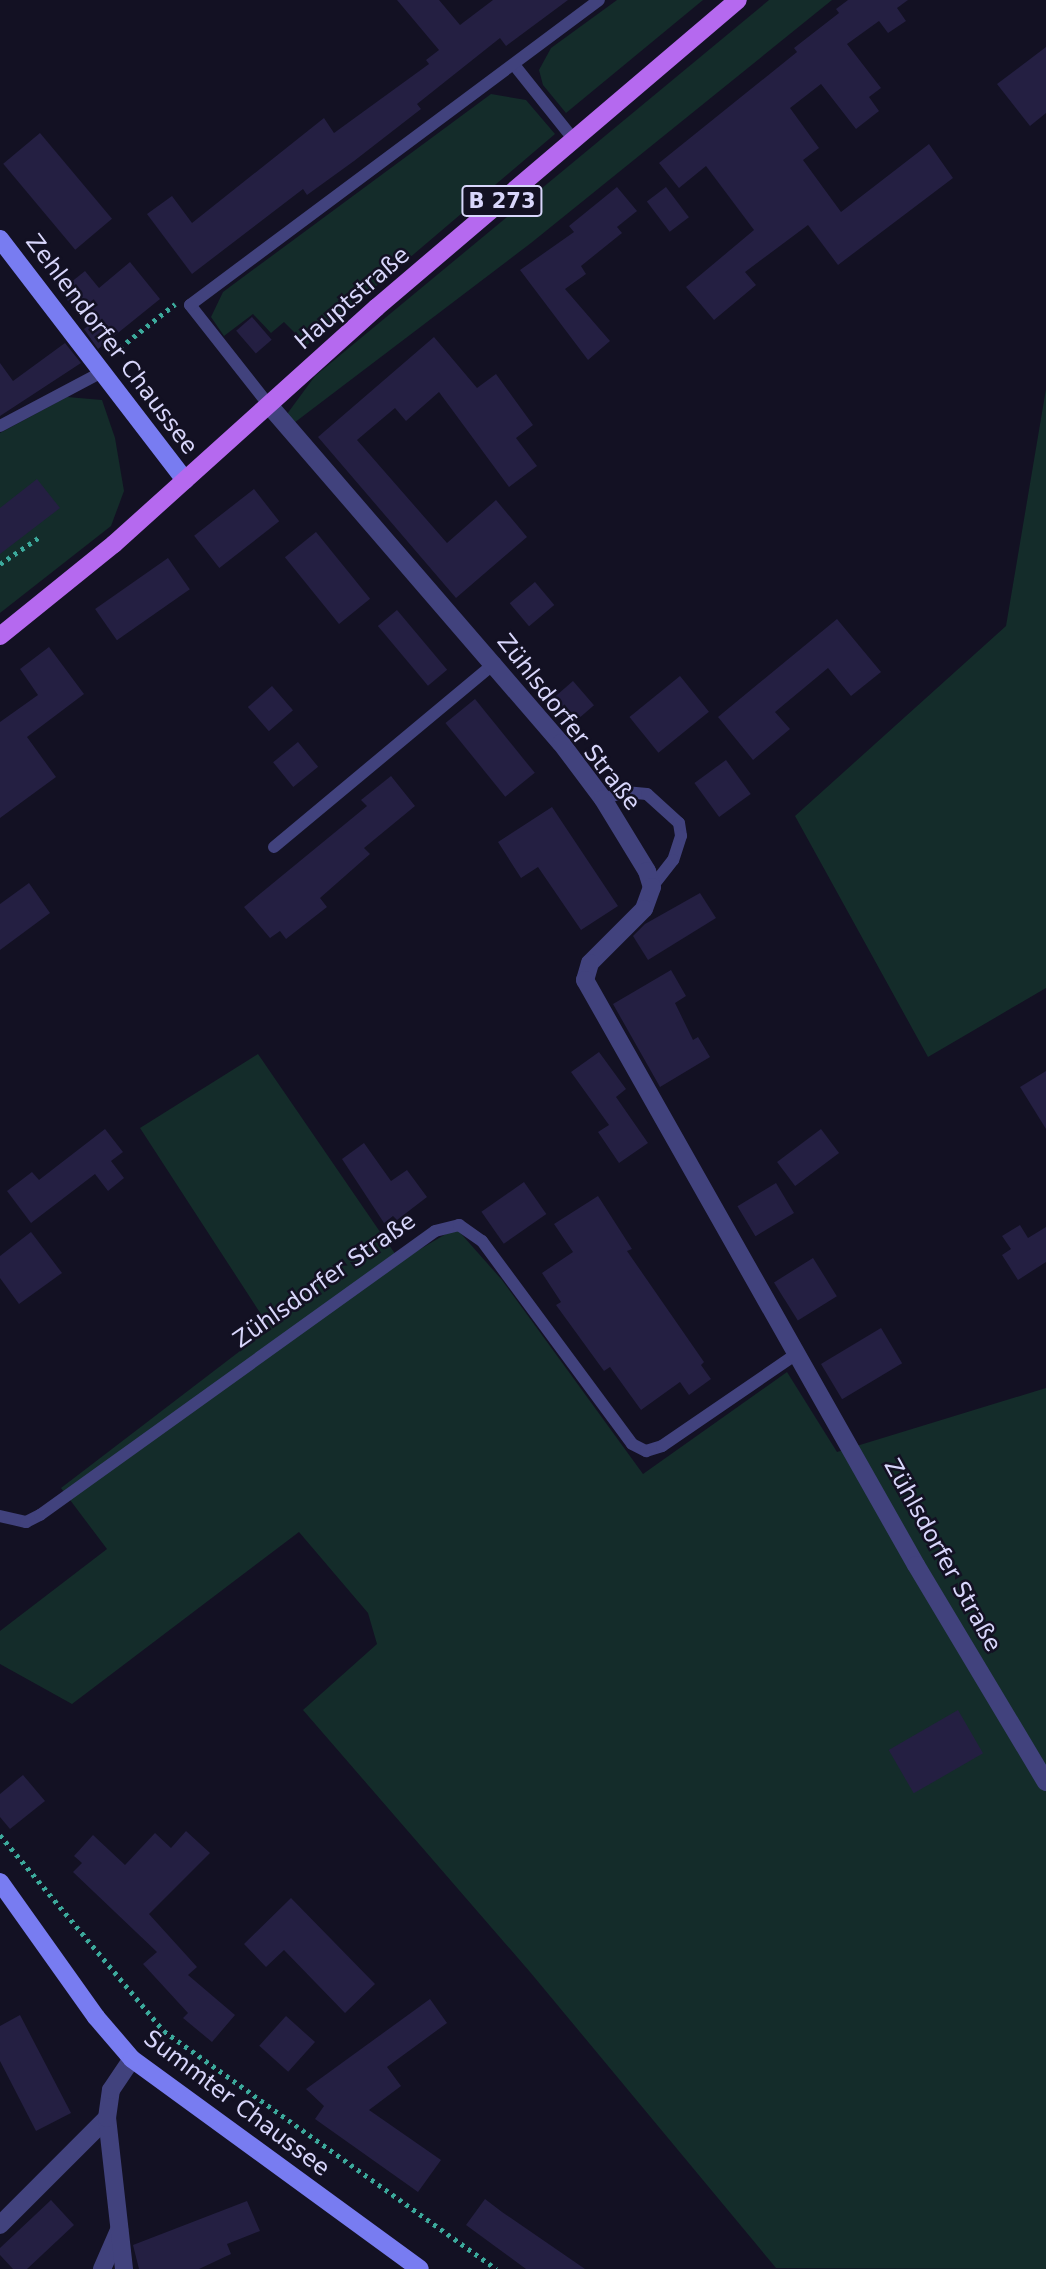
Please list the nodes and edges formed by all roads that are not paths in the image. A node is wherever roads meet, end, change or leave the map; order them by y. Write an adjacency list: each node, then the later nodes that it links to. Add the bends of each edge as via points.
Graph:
1 (599, 0): 3 (lane)
2 (738, 0): 4 (main road, Hauptstraße / B 273)
3 (515, 66): 4 (lane); 7 (lane, via 190,305)
4 (575, 140): 7 (main road, Hauptstraße / B 273)
5 (0, 239): 6 (main road, Zehlendorfer Chaussee)
6 (104, 364): 8 (lane, via 91,381 68,386); 9 (main road, Zehlendorfer Chaussee)
7 (268, 404): 9 (main road, Hauptstraße / B 273); 11 (street, Zühlsdorfer Straße)
8 (0, 426)
9 (184, 480): 10 (main road, Hauptstraße / B 273, via 106,551)
10 (0, 636)
11 (495, 663): 12 (street, Zühlsdorfer Straße); 13 (lane)
12 (603, 799): 14 (street, Zühlsdorfer Straße); 14 (lane, via 647,794 679,823 681,836 673,860)
13 (274, 847)
14 (652, 887): 15 (street, Zühlsdorfer Straße, via 644,909 590,963 585,980)
15 (798, 1353): 16 (lane, Zühlsdorfer Straße, via 662,1446 646,1451 632,1444 482,1241 459,1225 435,1231 40,1515 26,1522); 17 (street, Zühlsdorfer Straße)
16 (0, 1516)
17 (1046, 1782)
18 (0, 1882): 19 (main road, Summter Chaussee, via 96,2017)
19 (132, 2059): 20 (street, via 111,2090); 25 (main road, Summter Chaussee)
20 (107, 2118): 21 (street); 22 (street)
21 (0, 2225)
22 (118, 2230): 23 (street); 24 (street)
23 (102, 2269)
24 (124, 2269)
25 (420, 2269)

